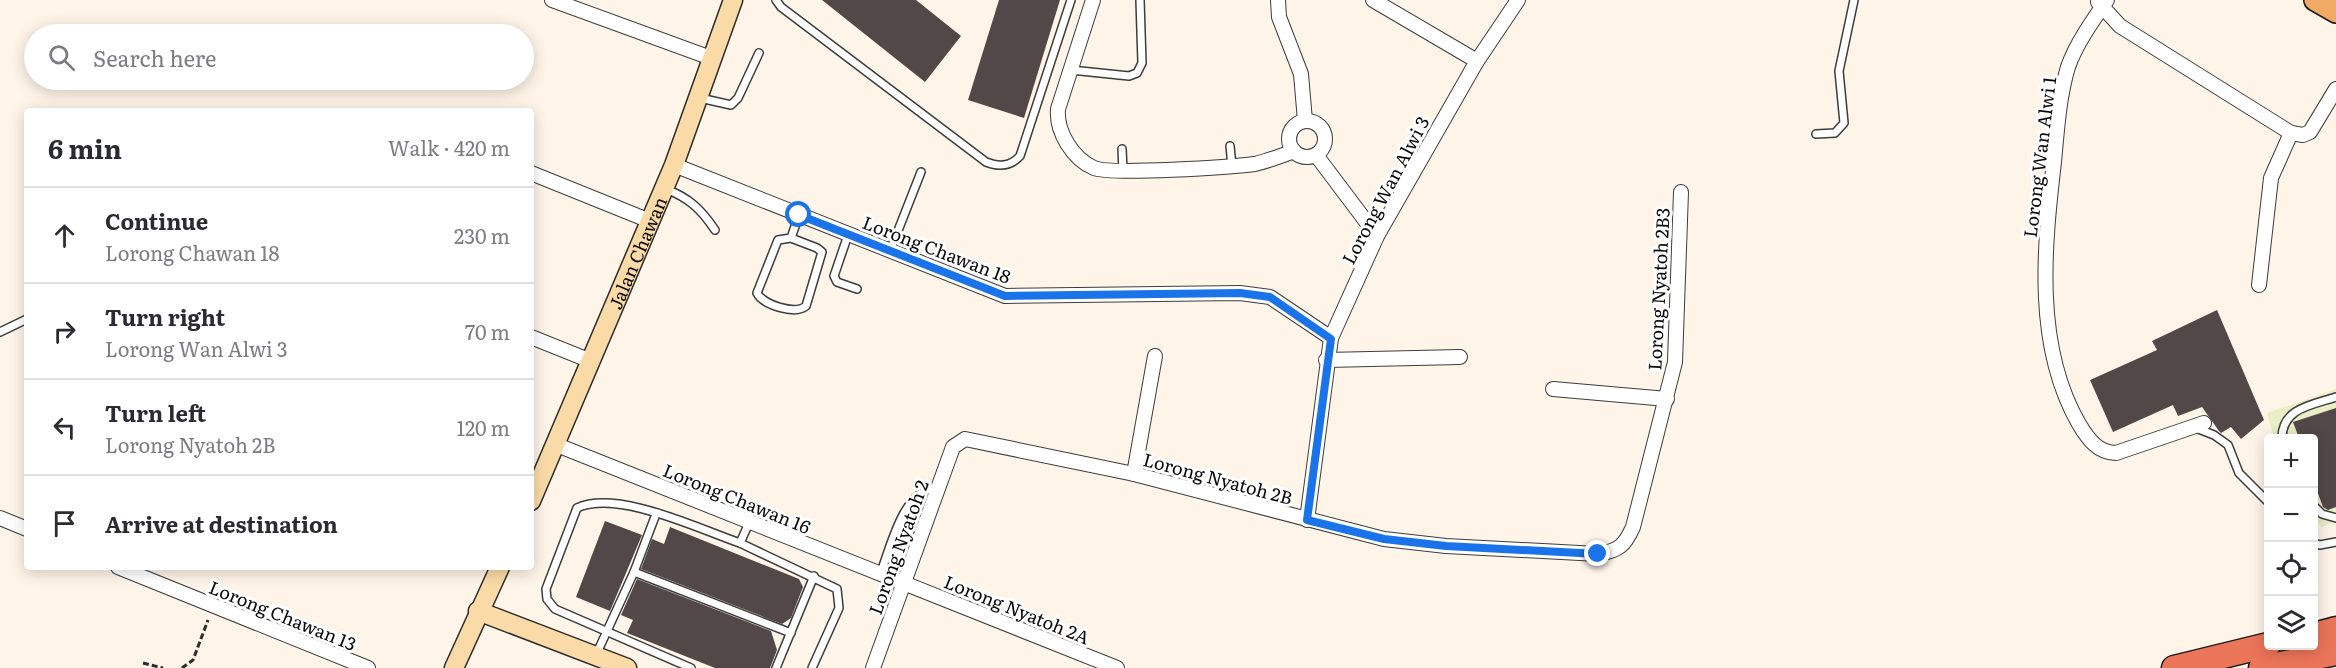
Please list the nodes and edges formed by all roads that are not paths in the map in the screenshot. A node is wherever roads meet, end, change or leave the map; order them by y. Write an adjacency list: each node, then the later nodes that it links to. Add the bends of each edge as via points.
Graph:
1 (552, 0): 15 (street)
2 (733, 0): 15 (street, Jalan Chawan)
3 (776, 0): 4 (lane, via 986,162 997,166 1020,156)
4 (1071, 0)
5 (1093, 0): 17 (street)
6 (1140, 0): 17 (lane, via 1142,63 1137,73 1129,76)
7 (1278, 0): 20 (street, via 1279,17 1301,74)
8 (1373, 0): 16 (street)
9 (1518, 0): 16 (street, Lorong Wan Alwi 3)
10 (1854, 0): 22 (lane, via 1839,71 1844,123 1835,133)
11 (2315, 0): 13 (main road)
12 (2102, 2): 21 (street, Lorong Wan Alwi 1, via 2120,26); 54 (street, Lorong Wan Alwi 1, via 2068,67 2060,108 2046,232 2047,320 2058,377 2074,416 2100,449 2116,453)
13 (2336, 12)
14 (759, 53): 19 (lane, via 731,105)
15 (711, 58): 19 (street, Jalan Chawan)
16 (1477, 61): 38 (street, Lorong Wan Alwi 3)
17 (1070, 70): 29 (street, via 1057,122 1061,132 1083,161 1094,168)
18 (2336, 89): 21 (street, via 2310,132)
19 (698, 98): 27 (street, Jalan Chawan)
20 (1305, 121): 25 (street, via 1298,123 1289,136); 26 (street, via 1320,127 1324,134 1322,149)
21 (2291, 133): 41 (street, via 2271,178)
22 (1816, 134)
23 (1230, 146): 28 (lane)
24 (1122, 149): 29 (lane)
25 (1294, 151): 26 (street, via 1300,156); 28 (street, via 1258,163)
26 (1316, 154): 38 (street)
27 (674, 165): 32 (street, Jalan Chawan); 34 (street, Lorong Chawan 18)
28 (1232, 166): 29 (street)
29 (1123, 171)
30 (921, 172): 40 (lane)
31 (534, 174): 35 (street)
32 (664, 188): 35 (street, Jalan Chawan); 36 (lane, via 686,197 702,210)
33 (1681, 192): 53 (street, Lorong Nyatoh 2B3, via 1675,362)
34 (799, 215): 37 (street, Lorong Chawan 18); 39 (lane)
35 (650, 221): 50 (street, Jalan Chawan)
36 (715, 230)
37 (848, 235): 40 (street, Lorong Chawan 18); 42 (lane, via 834,276 837,282)
38 (1377, 236): 46 (street, Lorong Wan Alwi 3)
39 (791, 238): 39 (lane, via 778,240 758,293 761,298 800,311 806,306 822,252)
40 (890, 251): 46 (street, Lorong Chawan 18, via 1005,296 1240,293 1270,297)
41 (2259, 285)
42 (857, 289)
43 (24, 321): 44 (lane)
44 (0, 333)
45 (534, 338): 50 (street)
46 (1331, 339): 49 (street, Lorong Wan Alwi 3)
47 (1155, 356): 58 (street)
48 (1460, 357): 49 (street)
49 (1326, 360): 66 (street, Lorong Wan Alwi 3)
50 (591, 361): 57 (street, Jalan Chawan)
51 (1553, 389): 53 (street)
52 (2336, 397): 55 (lane, via 2288,416)
53 (1667, 399): 68 (street, Lorong Nyatoh 2B3)
54 (2198, 425): 61 (lane, via 2228,445 2239,473)
55 (2282, 434)
56 (960, 440): 58 (street, Lorong Nyatoh 2B); 59 (street, Lorong Nyatoh 2, via 953,447)
57 (557, 445): 60 (street, Jalan Chawan); 67 (street, Lorong Chawan 16)
58 (1134, 474): 66 (street, Lorong Nyatoh 2B)
59 (939, 487): 76 (lane, via 919,492 907,507); 78 (street, Lorong Nyatoh 2)
60 (534, 495)
61 (2264, 498)
62 (2318, 510): 65 (lane)
63 (656, 514): 71 (lane); 75 (lane); 81 (lane, via 608,502 577,508 546,589 547,599 555,609)
64 (0, 518): 69 (street)
65 (2336, 518)
66 (1307, 520): 68 (street, Lorong Nyatoh 2B, via 1395,540 1446,546 1598,554 1616,552)
67 (748, 523): 71 (lane); 76 (street, Lorong Chawan 16)
68 (1633, 527)
69 (24, 528)
70 (2336, 542): 72 (lane)
71 (740, 543): 77 (lane)
72 (2318, 544)
73 (125, 570): 87 (street, Lorong Chawan 13)
74 (498, 570): 79 (street)
75 (634, 572): 81 (lane); 82 (lane)
76 (880, 574): 78 (street, Lorong Chawan 16)
77 (814, 576): 82 (lane); 92 (lane, via 837,589 840,596 839,608)
78 (904, 583): 93 (street, Lorong Nyatoh 2); 94 (street, Lorong Nyatoh 2A)
79 (478, 610): 86 (street); 88 (street)
80 (2336, 629): 83 (highway)
81 (606, 631): 86 (lane); 90 (lane)
82 (791, 633): 91 (lane)
83 (2318, 634)
84 (2264, 646): 95 (highway)
85 (2336, 652): 96 (highway)
86 (596, 656): 89 (street)
87 (368, 668)
88 (454, 668)
89 (627, 668)
90 (691, 668)
91 (776, 668)
92 (812, 668)
93 (873, 668)
94 (1117, 668)
95 (2174, 668)
96 (2261, 668)

